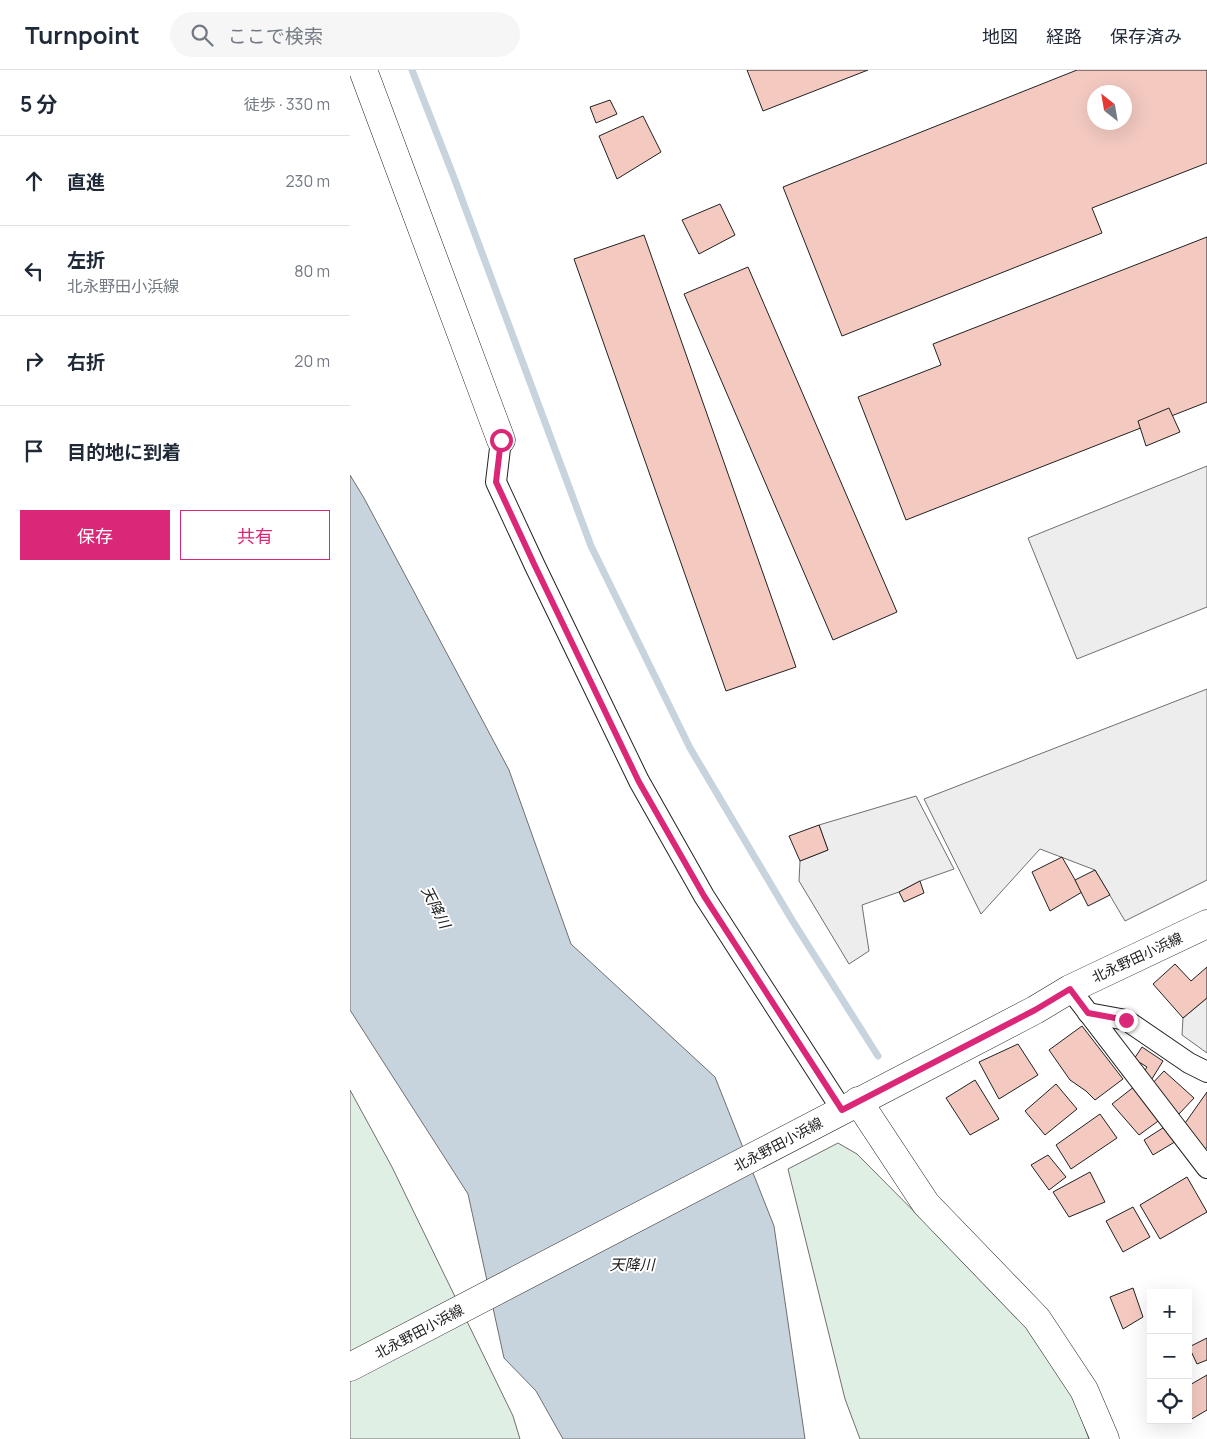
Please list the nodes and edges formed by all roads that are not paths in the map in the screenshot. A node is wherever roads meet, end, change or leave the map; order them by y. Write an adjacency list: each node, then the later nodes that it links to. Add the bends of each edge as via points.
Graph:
1 (363, 70): 2 (main road)
2 (501, 440): 7 (street, via 496,482 639,782 704,896)
3 (1207, 924): 4 (main road, 北永野田小浜線)
4 (1070, 989): 5 (street); 7 (main road, 北永野田小浜線)
5 (1088, 1013): 6 (street, via 1126,1020); 8 (street)
6 (1207, 1072)
7 (850, 1106): 9 (main road, 北永野田小浜線); 10 (main road, via 926,1204 1037,1319 1084,1390)
8 (1207, 1168)
9 (350, 1367)
10 (1105, 1439)

